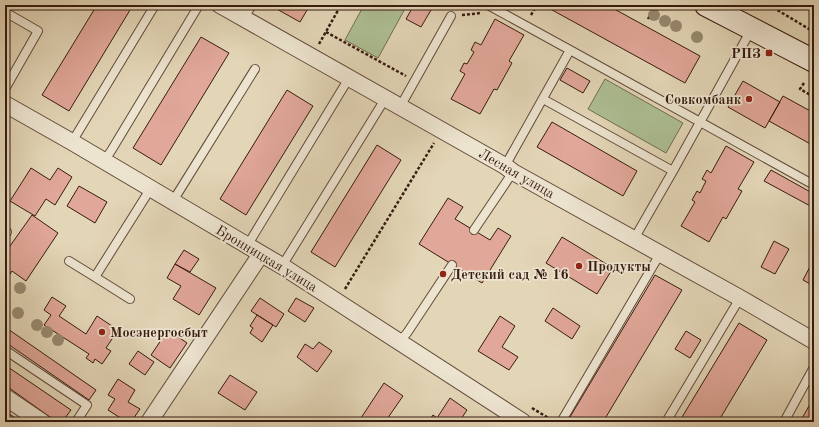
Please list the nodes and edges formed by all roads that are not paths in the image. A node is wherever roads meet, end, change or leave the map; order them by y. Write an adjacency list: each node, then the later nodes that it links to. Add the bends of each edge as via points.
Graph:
1 (155, 5): 20 (lane)
2 (199, 5): 21 (lane)
3 (220, 5): 7 (street, Лесная улица)
4 (488, 5): 10 (lane)
5 (706, 5): 9 (main road)
6 (5, 12): 14 (lane, via 38,31)
7 (248, 12): 13 (street, Лесная улица, via 312,57)
8 (451, 16): 18 (lane)
9 (752, 28): 11 (main road); 19 (lane)
10 (570, 50): 16 (lane); 19 (lane)
11 (814, 61)
12 (255, 69): 26 (lane)
13 (348, 78): 15 (street, Лесная улица); 29 (lane)
14 (5, 89)
15 (385, 99): 18 (street, Лесная улица); 34 (lane)
16 (543, 99): 22 (lane); 23 (lane)
17 (5, 104): 20 (street, Бронницкая улица)
18 (400, 107): 22 (street, Лесная улица)
19 (700, 122): 23 (lane); 24 (lane)
20 (72, 142): 21 (street, Бронницкая улица)
21 (104, 160): 25 (street, Бронницкая улица)
22 (509, 169): 27 (lane); 28 (street, Лесная улица)
23 (673, 171): 28 (lane)
24 (814, 185)
25 (151, 188): 26 (street, Бронницкая улица); 35 (lane)
26 (173, 201): 29 (street, Бронницкая улица)
27 (474, 230)
28 (634, 239): 31 (street, Лесная улица)
29 (247, 246): 30 (street, Бронницкая улица)
30 (261, 254): 34 (street, Бронницкая улица); 45 (street)
31 (660, 254): 36 (street, Лесная улица); 47 (lane)
32 (69, 261): 35 (lane)
33 (452, 264): 39 (lane)
34 (282, 266): 39 (street, Бронницкая улица)
35 (95, 277): 37 (lane)
36 (740, 298): 38 (street, Лесная улица); 48 (lane)
37 (130, 299)
38 (814, 341)
39 (399, 342): 46 (street, Бронницкая улица)
40 (5, 350): 44 (lane, via 87,405)
41 (814, 367): 49 (lane)
42 (5, 397): 43 (street)
43 (42, 422)
44 (76, 422)
45 (149, 422)
46 (523, 422)
47 (561, 422)
48 (666, 422)
49 (784, 422)

